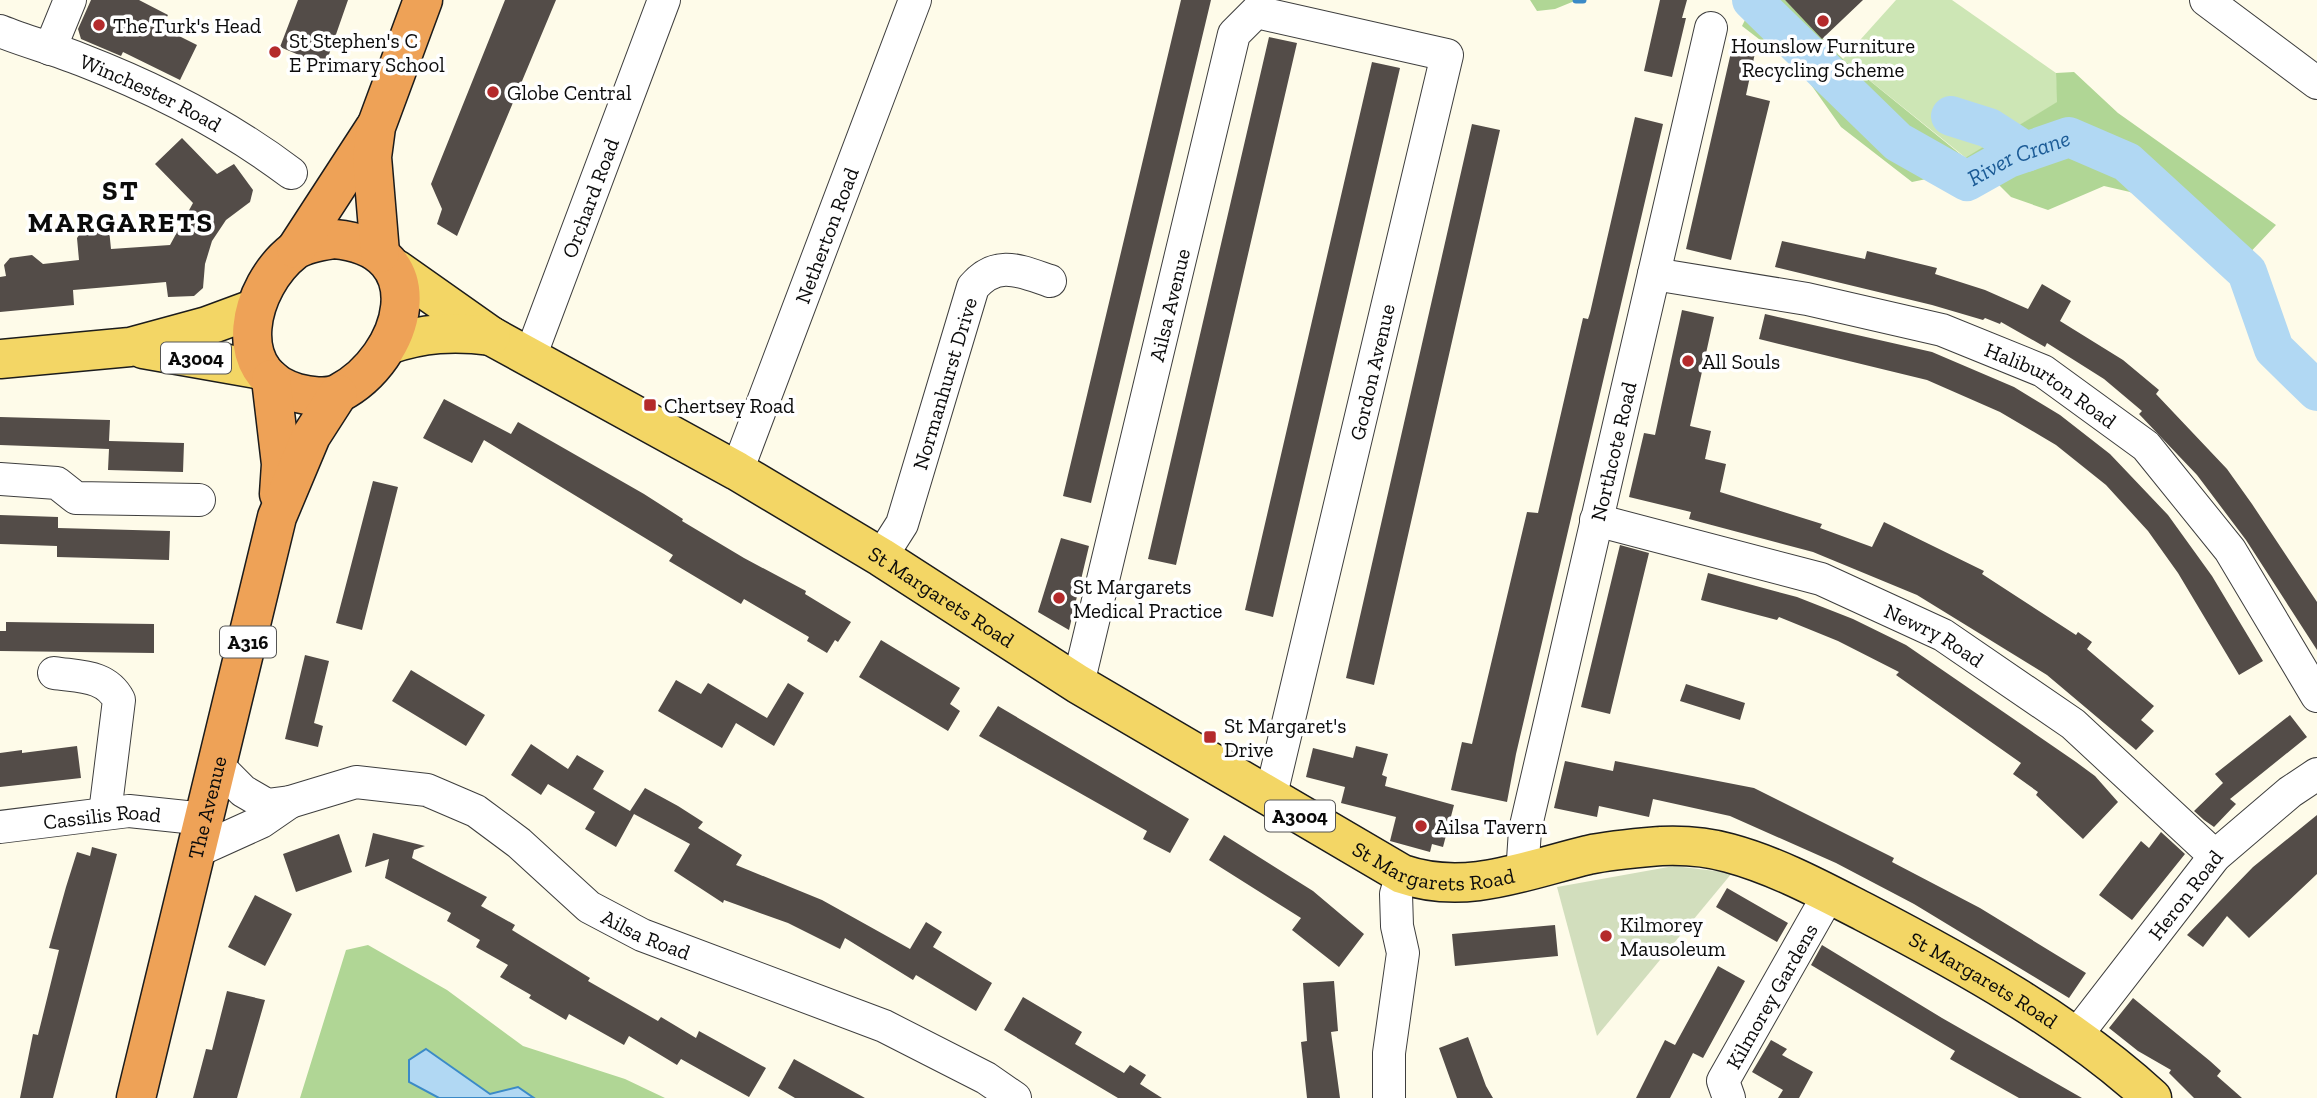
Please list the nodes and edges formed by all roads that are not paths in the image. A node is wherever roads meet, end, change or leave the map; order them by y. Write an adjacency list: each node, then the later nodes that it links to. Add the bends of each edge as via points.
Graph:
1 (71, 0): 9 (street)
2 (423, 0): 11 (highway)
3 (664, 0): 21 (street, Orchard Road)
4 (915, 0): 25 (street, Netherton Road)
5 (2206, 0): 10 (street)
6 (1711, 28): 15 (street, Northcote Road)
7 (1336, 29): 32 (street, Ailsa Avenue, via 1256,12 1234,34); 36 (street, Gordon Avenue, via 1447,55)
8 (0, 31): 9 (street, Winchester Road)
9 (50, 49): 12 (street, Winchester Road, via 196,110)
10 (2317, 83)
11 (376, 127): 13 (highway); 14 (highway, via 372,157)
12 (291, 173)
13 (296, 250): 14 (highway, via 334,239 354,241); 17 (highway, via 268,280)
14 (388, 261): 18 (main road, St Margarets Road / A3004); 19 (highway, via 399,313)
15 (1654, 274): 29 (street, Northcote Road); 33 (street, Haliburton Road, via 1807,299 1942,330 2043,371 2146,446 2230,550)
16 (1050, 281): 30 (street, Normanhurst Drive, via 1012,269 999,270 984,274 973,287 902,524)
17 (253, 309): 20 (main road, A3004); 23 (highway, via 253,340)
18 (491, 336): 19 (main road, St Margarets Road / A3004, via 428,333); 21 (main road, St Margarets Road / A3004)
19 (388, 345): 24 (highway)
20 (130, 347): 22 (main road, A3004); 23 (main road, A3004)
21 (530, 357): 25 (main road, St Margarets Road / A3004)
22 (0, 359)
23 (266, 374): 24 (highway, via 296,393); 28 (highway, The Avenue / A316, via 281,464)
24 (338, 394): 28 (highway, The Avenue / A316, via 307,445)
25 (737, 471): 30 (main road, St Margarets Road / A3004)
26 (0, 479): 27 (street, via 57,483 76,498)
27 (199, 499)
28 (277, 517): 34 (highway, The Avenue / A316)
29 (1596, 520): 41 (street, Newry Road, via 1821,579 1943,635 2073,724); 43 (street, Northcote Road, via 1522,846)
30 (881, 557): 32 (main road, St Margarets Road / A3004)
31 (54, 673): 38 (street, via 101,680 119,700)
32 (1078, 684): 36 (main road, St Margarets Road / A3004)
33 (2317, 696)
34 (218, 766): 37 (street, Ailsa Road, via 254,800 267,805); 40 (highway, The Avenue / A316)
35 (2317, 774): 41 (street, Heron Road)
36 (1270, 799): 42 (main road, St Margarets Road / A3004)
37 (290, 802): 40 (street, Ailsa Road, via 261,822); 48 (street, Ailsa Road, via 356,782 427,790 475,811 519,843 589,907 642,936 884,1026 986,1078)
38 (105, 813): 39 (street, Cassilis Road); 40 (street, Cassilis Road, via 129,811)
39 (0, 827)
40 (201, 835): 47 (highway, The Avenue / A316)
41 (2215, 856): 45 (street, Heron Road)
42 (1402, 874): 43 (main road, St Margarets Road / A3004, via 1449,883); 49 (street, via 1396,894 1402,968 1389,1053)
43 (1522, 875): 44 (main road, St Margarets Road / A3004, via 1612,851 1699,847 1768,866)
44 (1829, 894): 45 (main road, St Margarets Road / A3004, via 1961,966); 50 (street, Kilmorey Gardens, via 1723,1081)
45 (2075, 1037): 46 (main road, St Margarets Road / A3004)
46 (2139, 1093)
47 (136, 1098)
48 (1015, 1098)
49 (1389, 1098)
50 (1729, 1098)

